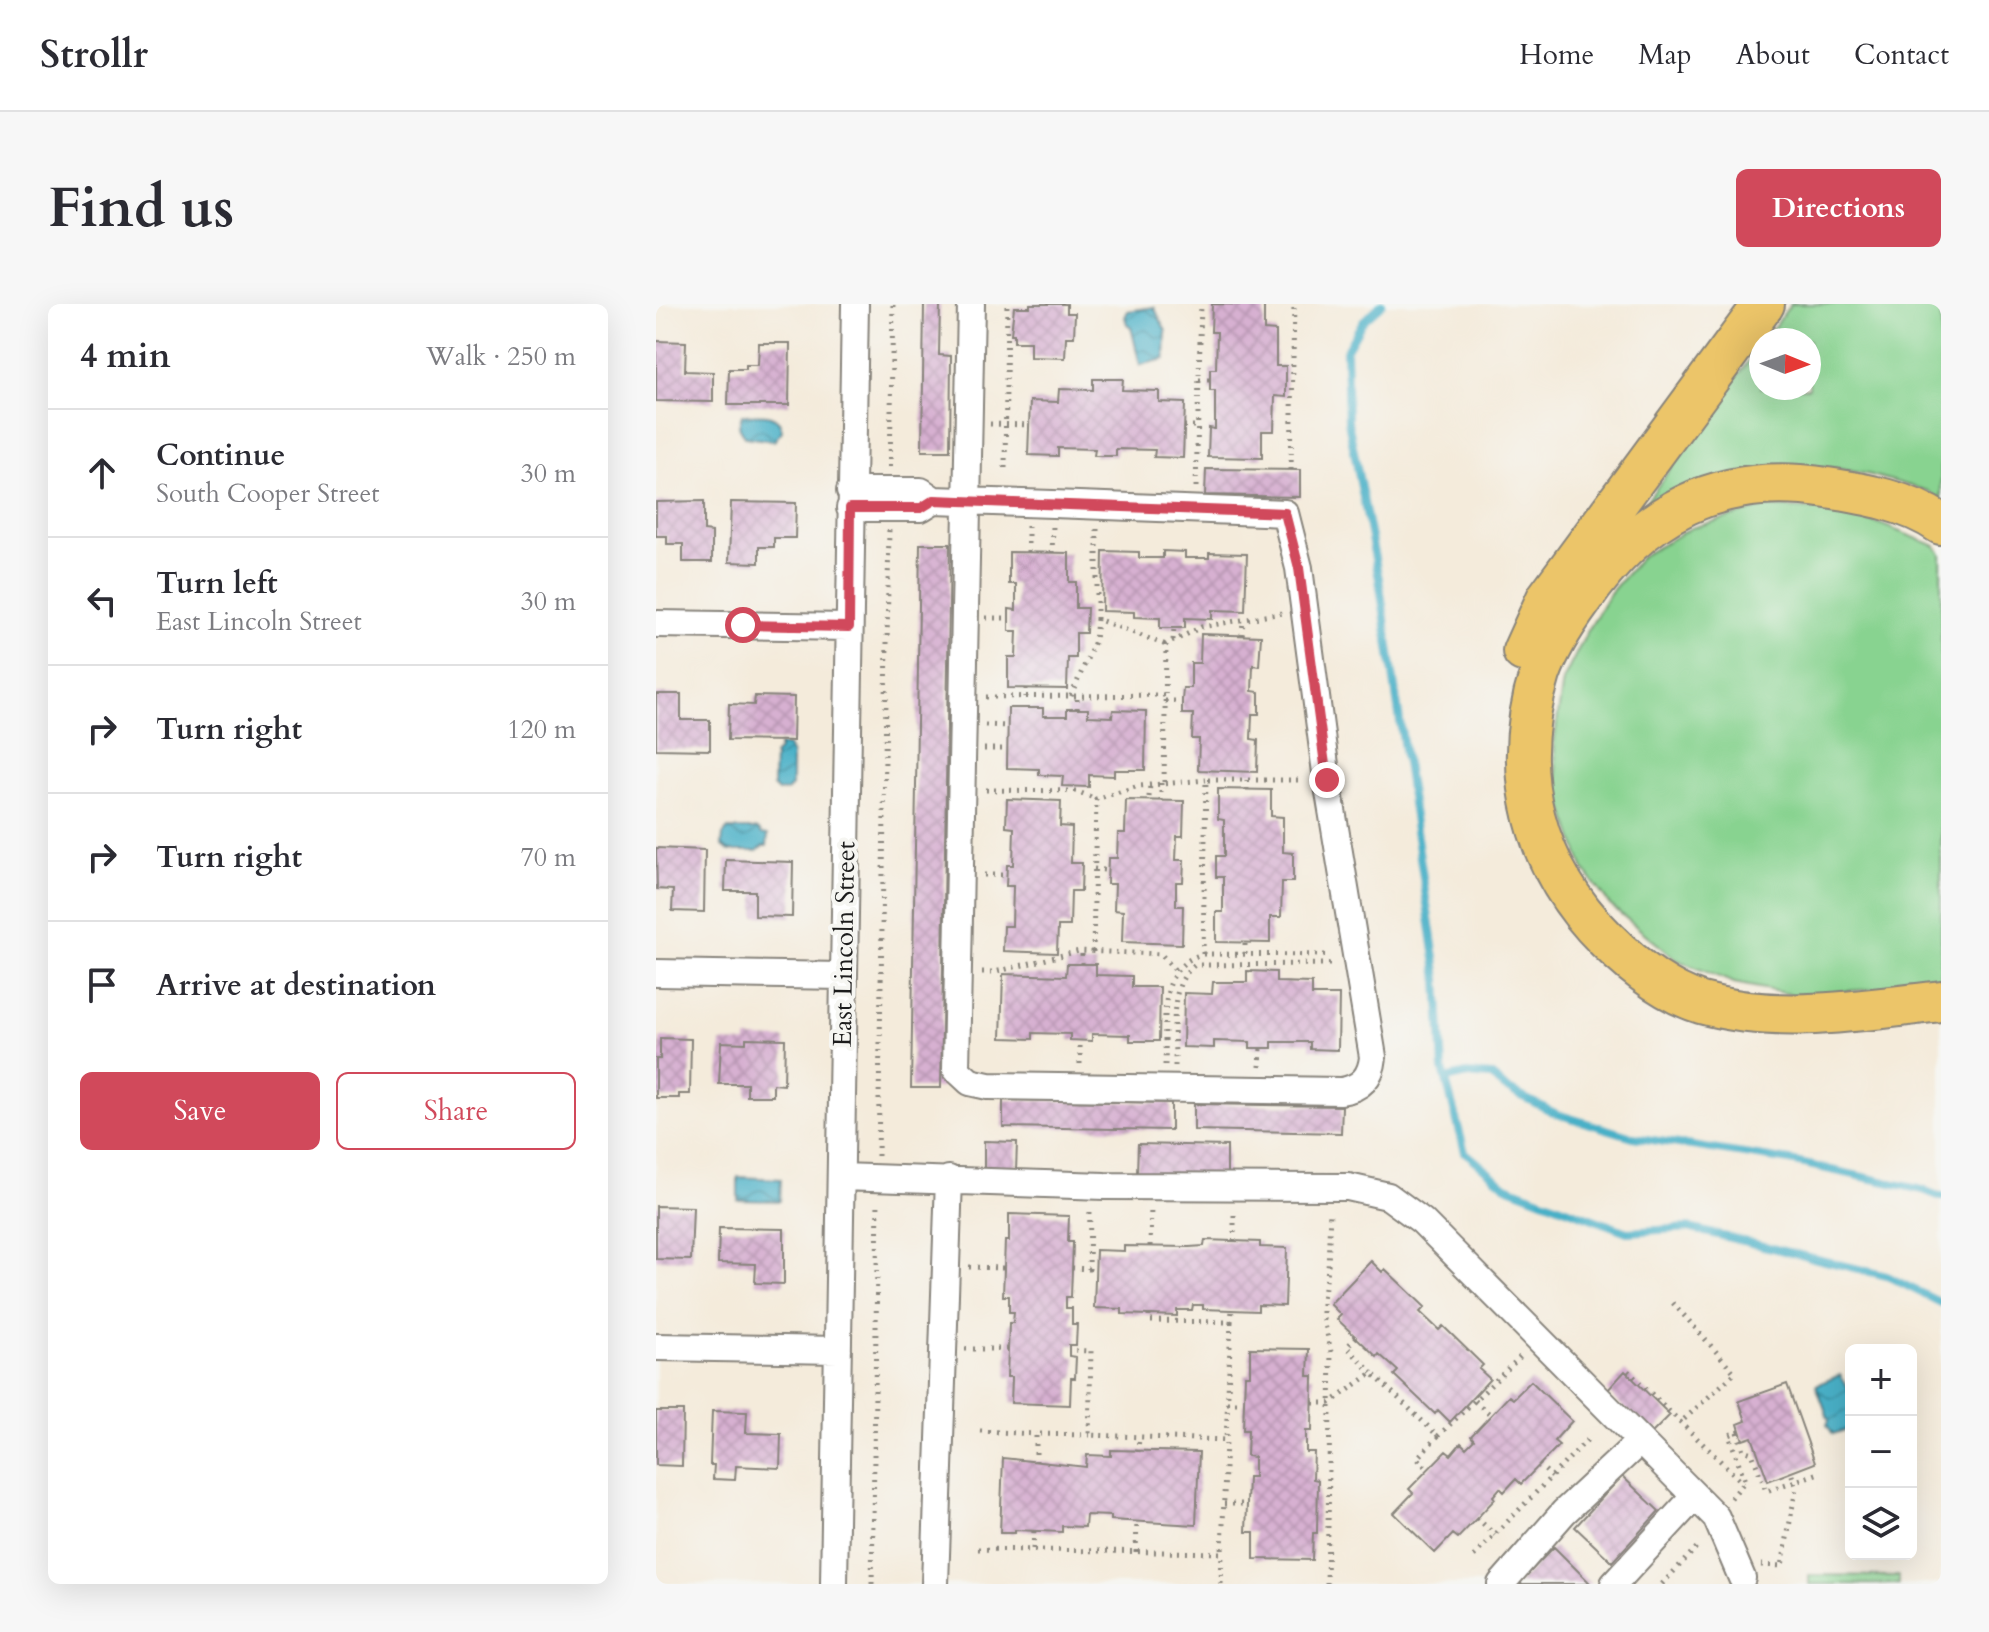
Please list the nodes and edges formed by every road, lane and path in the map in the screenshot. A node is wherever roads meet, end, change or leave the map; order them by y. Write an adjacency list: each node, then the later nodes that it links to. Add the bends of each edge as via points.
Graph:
1 (855, 304): 18 (street, East Lincoln Street)
2 (893, 304): 17 (path)
3 (971, 304): 10 (street)
4 (1007, 304): 11 (path)
5 (1294, 304): 16 (path)
6 (1764, 304): 69 (highway, via 1547,598 1524,647 1500,744 1515,839 1558,923 1589,959 1621,986 1711,1029 1805,1038)
7 (1199, 306): 8 (path)
8 (1199, 380): 9 (path); 14 (path)
9 (1210, 380)
10 (968, 424): 11 (path); 19 (street)
11 (1006, 425): 12 (path); 15 (path)
12 (1029, 425)
13 (1184, 426): 14 (path)
14 (1198, 426): 21 (path)
15 (1005, 468)
16 (1291, 470)
17 (890, 471)
18 (850, 499): 19 (street, via 921,491 934,500); 29 (street, East Lincoln Street)
19 (967, 501): 20 (street); 37 (street)
20 (1097, 506): 21 (street); 25 (path)
21 (1195, 509): 24 (street, via 1285,513)
22 (889, 517): 71 (path)
23 (1941, 524): 68 (highway, via 1888,500 1810,485 1764,483 1720,491 1651,523 1618,552 1561,629 1541,672 1526,763 1532,812 1566,893 1593,926 1657,981 1699,1002 1749,1012 1836,1012)
24 (1304, 610): 27 (path); 45 (street)
25 (1097, 619): 26 (path); 33 (path); 36 (path, via 1095,641)
26 (1087, 620)
27 (1243, 620): 31 (path); 32 (path, via 1201,627)
28 (656, 624): 29 (street)
29 (849, 627): 67 (street, East Lincoln Street)
30 (1174, 628): 32 (path)
31 (1242, 635)
32 (1173, 641): 33 (path)
33 (1166, 645): 40 (path)
34 (1026, 688): 38 (path)
35 (1052, 689): 39 (path)
36 (1074, 696): 39 (path); 40 (path); 42 (path)
37 (963, 697): 38 (path); 48 (street)
38 (1026, 697): 39 (path)
39 (1051, 697)
40 (1165, 698): 41 (path); 46 (path)
41 (1182, 701)
42 (1077, 709)
43 (1206, 780): 44 (path); 46 (path); 58 (path)
44 (1247, 780): 45 (path); 49 (path)
45 (1327, 780): 60 (street)
46 (1163, 782): 47 (path); 52 (path)
47 (1150, 784): 50 (path); 51 (path)
48 (961, 790): 51 (path, via 1076,789); 64 (street)
49 (1247, 790)
50 (1149, 797)
51 (1096, 799): 53 (path)
52 (1161, 801)
53 (1094, 869): 54 (path); 57 (path)
54 (1104, 870)
55 (1245, 942): 59 (path)
56 (1082, 951): 57 (path); 61 (path); 64 (path, via 995,972)
57 (1093, 952): 63 (path, via 1161,954)
58 (1203, 954): 59 (path); 63 (path)
59 (1245, 954): 60 (path)
60 (1357, 959): 62 (path); 70 (street, via 1373,1057 1369,1074 1357,1087)
61 (1082, 964)
62 (1263, 964): 65 (path); 70 (path, via 1206,963 1183,975 1177,991)
63 (1175, 970): 70 (path, via 1168,988)
64 (958, 971): 70 (street, via 956,1069 970,1082)
65 (1262, 972)
66 (656, 973): 67 (street)
67 (843, 976): 72 (street, East Lincoln Street)
68 (1941, 1001)
69 (1941, 1022)
70 (1169, 1089)
71 (878, 1162)
72 (841, 1177): 73 (street); 91 (street, East Lincoln Street)
73 (949, 1179): 74 (street); 79 (street)
74 (1090, 1185): 75 (street); 81 (path, via 1089,1269)
75 (1151, 1186): 76 (street); 78 (path)
76 (1330, 1187): 87 (street, via 1368,1190 1406,1207); 99 (path, via 1323,1315 1331,1352)
77 (878, 1192): 134 (path)
78 (1150, 1246)
79 (946, 1266): 80 (path); 89 (street)
80 (1004, 1268)
81 (1072, 1268)
82 (1673, 1303): 101 (path, via 1735,1373)
83 (1232, 1310): 85 (path)
84 (1149, 1315): 85 (path, via 1149,1321)
85 (1231, 1322): 96 (path)
86 (1356, 1337): 94 (path, via 1347,1347)
87 (1537, 1339): 95 (path); 109 (street)
88 (656, 1347): 91 (street)
89 (943, 1349): 90 (path); 135 (street)
90 (1008, 1349)
91 (838, 1350): 133 (street, East Lincoln Street)
92 (1069, 1350): 104 (path, via 1091,1351)
93 (1628, 1371): 101 (path)
94 (1372, 1373): 99 (path); 105 (path)
95 (1475, 1401): 100 (path); 105 (path)
96 (1227, 1403): 97 (path); 107 (path)
97 (1244, 1403)
98 (1313, 1403): 99 (path)
99 (1330, 1403): 137 (path)
100 (1491, 1415)
101 (1681, 1422): 118 (path)
102 (980, 1431): 103 (path)
103 (1036, 1434): 104 (path); 111 (path)
104 (1089, 1435): 106 (path)
105 (1438, 1436): 113 (path, via 1417,1458)
106 (1139, 1437): 107 (path); 110 (path)
107 (1226, 1440): 120 (path)
108 (1587, 1440): 116 (path)
109 (1639, 1442): 119 (street); 138 (street, via 1564,1512)
110 (1138, 1452)
111 (1036, 1462)
112 (1539, 1465): 116 (path)
113 (1428, 1470)
114 (1791, 1472): 117 (path)
115 (1819, 1473): 117 (path)
116 (1552, 1477): 126 (path)
117 (1794, 1481): 118 (path, via 1766,1491 1752,1453 1743,1450 1739,1431 1729,1435); 132 (path, via 1782,1566)
118 (1743, 1483): 122 (path)
119 (1695, 1496): 122 (street); 139 (street)
120 (1224, 1504): 121 (path); 130 (path)
121 (1247, 1504)
122 (1722, 1513): 132 (street); 140 (path)
123 (1477, 1518): 126 (path)
124 (1137, 1521): 129 (path)
125 (1034, 1530): 128 (path)
126 (1495, 1535): 131 (path)
127 (978, 1549): 128 (path)
128 (1033, 1550): 129 (path)
129 (1136, 1552): 130 (path)
130 (1222, 1553): 136 (path)
131 (1474, 1556)
132 (1749, 1571)
133 (834, 1584)
134 (872, 1584)
135 (935, 1584)
136 (1221, 1584)
137 (1327, 1584)
138 (1501, 1584)
139 (1614, 1584)
140 (1662, 1584)

